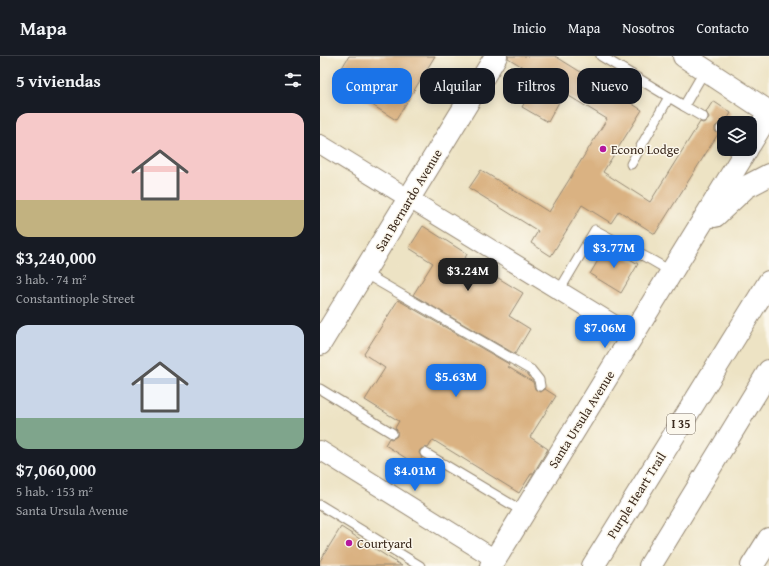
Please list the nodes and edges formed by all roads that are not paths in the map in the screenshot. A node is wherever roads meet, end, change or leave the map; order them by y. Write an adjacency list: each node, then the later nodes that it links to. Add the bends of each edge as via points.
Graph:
1 (496, 56): 14 (main road, San Bernardo Avenue)
2 (601, 56): 5 (lane)
3 (684, 56): 4 (main road)
4 (705, 70): 6 (lane); 7 (main road)
5 (669, 97): 6 (lane); 12 (lane)
6 (684, 106): 8 (lane)
7 (769, 112): 9 (main road)
8 (702, 117)
9 (757, 132)
10 (320, 144): 14 (street)
11 (743, 156): 15 (main road, Santa Ursula Avenue)
12 (631, 164)
13 (769, 175): 15 (main road, via 746,187)
14 (409, 198): 16 (main road, San Bernardo Avenue); 19 (street)
15 (695, 235): 17 (main road, Santa Ursula Avenue)
16 (364, 272): 21 (main road, San Bernardo Avenue); 23 (lane, via 531,370 539,380)
17 (672, 272): 19 (lane, via 595,230); 20 (main road, Santa Ursula Avenue)
18 (769, 282): 29 (main road, Purple Heart Trail / I 35)
19 (559, 291): 20 (street)
20 (632, 336): 30 (main road, Santa Ursula Avenue)
21 (320, 344)
22 (769, 370): 36 (main road)
23 (540, 386)
24 (320, 389): 25 (lane)
25 (392, 432)
26 (320, 450): 32 (street)
27 (425, 453): 30 (lane)
28 (320, 505): 33 (lane)
29 (627, 510): 34 (main road); 35 (main road, Purple Heart Trail / I 35)
30 (524, 512): 32 (main road, Santa Ursula Avenue)
31 (769, 539): 37 (main road)
32 (493, 562)
33 (420, 566)
34 (586, 566)
35 (593, 566)
36 (650, 566)
37 (752, 566)

